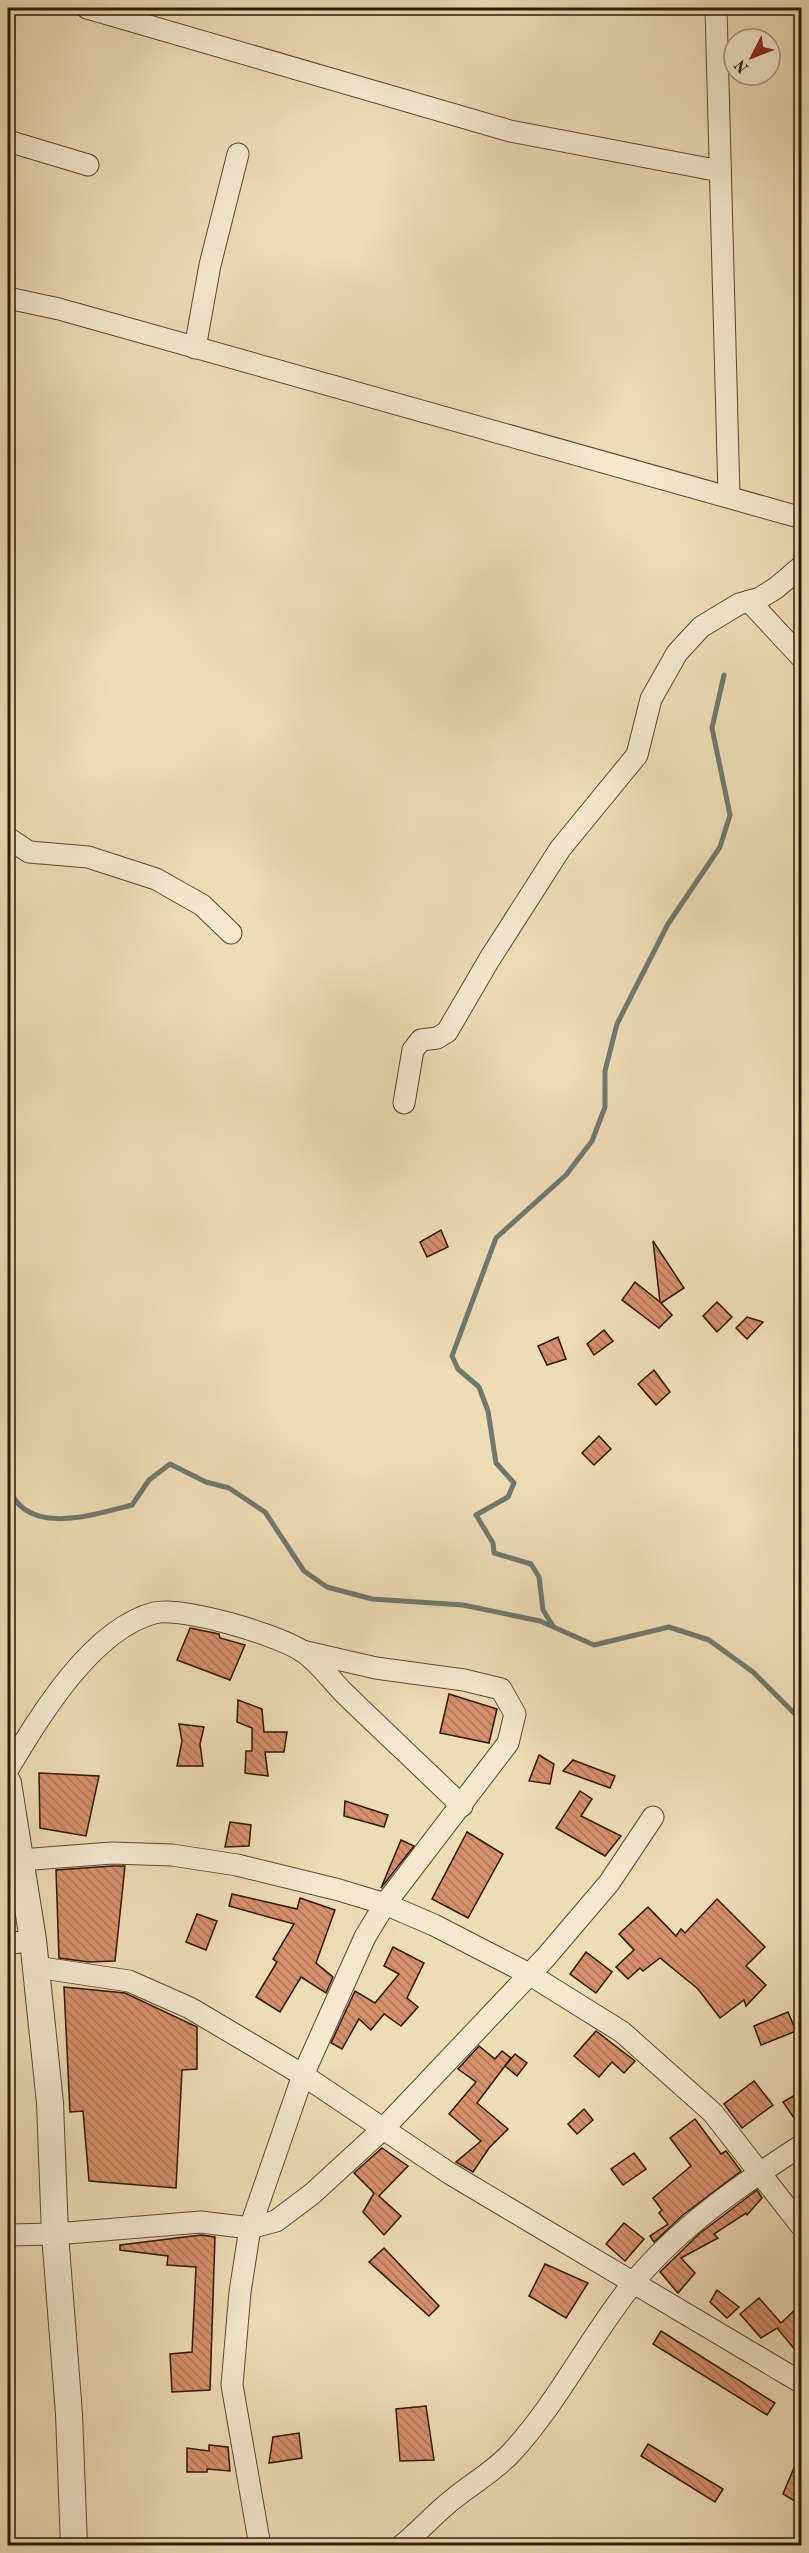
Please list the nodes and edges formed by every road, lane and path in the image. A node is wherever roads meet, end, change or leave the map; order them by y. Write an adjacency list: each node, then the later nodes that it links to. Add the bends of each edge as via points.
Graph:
1 (87, 8): 6 (street, via 510,132)
2 (716, 8): 6 (street)
3 (8, 141): 5 (street)
4 (237, 154): 8 (street)
5 (88, 165)
6 (720, 171): 9 (street)
7 (8, 298): 8 (street)
8 (195, 348): 9 (street)
9 (729, 496): 10 (street)
10 (801, 518)
11 (801, 566): 12 (street, via 776,588)
12 (749, 601): 13 (street); 16 (street, via 701,627 677,653 651,699 637,755 560,849 447,1032 421,1040 412,1050)
13 (801, 658)
14 (8, 838): 15 (street, via 29,852 88,857 156,879 202,905)
15 (231, 933)
16 (404, 1103)
17 (302, 1651): 18 (street, via 235,1625 182,1612 155,1613 128,1626 92,1652 40,1715); 20 (street); 20 (street, via 501,1689 515,1714 508,1743)
18 (8, 1769)
19 (8, 1783): 22 (street)
20 (462, 1806): 23 (street)
21 (653, 1817): 27 (street, via 585,1914)
22 (20, 1860): 23 (street, via 112,1852 172,1855 237,1865); 24 (street)
23 (385, 1904): 27 (street); 28 (street, via 365,1936)
24 (33, 1940): 25 (street); 26 (street)
25 (8, 1944)
26 (36, 1967): 28 (street, via 110,1977 150,1988); 34 (street, via 50,2103)
27 (529, 1974): 29 (street); 31 (street, via 622,2032 713,2113)
28 (303, 2075): 29 (street); 33 (street)
29 (384, 2128): 33 (street, via 312,2194 276,2221); 36 (street, via 449,2173)
30 (801, 2145): 31 (street)
31 (758, 2173): 32 (street); 36 (street, via 682,2233)
32 (801, 2227)
33 (250, 2228): 34 (street, via 201,2222); 39 (street, via 232,2385)
34 (55, 2234): 35 (street); 38 (street, via 69,2414)
35 (8, 2235)
36 (634, 2282): 37 (street); 40 (street, via 511,2453)
37 (801, 2383)
38 (74, 2546)
39 (260, 2546)
40 (401, 2546)

